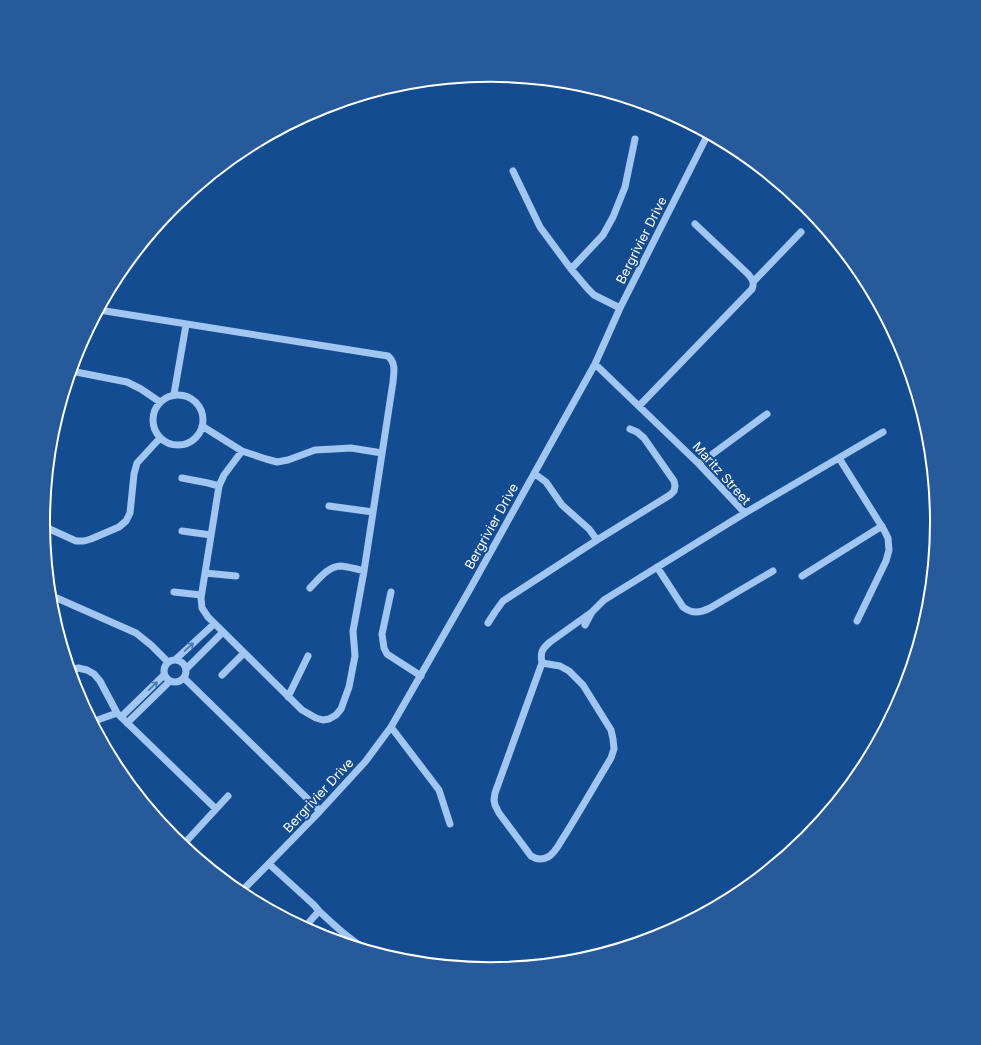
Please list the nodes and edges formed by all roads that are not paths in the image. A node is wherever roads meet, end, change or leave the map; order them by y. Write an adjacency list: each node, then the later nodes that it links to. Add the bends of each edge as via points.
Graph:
1 (706, 138): 8 (street, Bergrivier Drive)
2 (635, 139): 6 (street, via 625,187 613,217 603,235)
3 (513, 171): 6 (street, via 540,227)
4 (695, 224): 7 (street, via 748,274)
5 (801, 232): 7 (street)
6 (570, 269): 8 (street, via 594,295)
7 (753, 282): 15 (street, via 752,288)
8 (620, 308): 11 (street, Bergrivier Drive)
9 (104, 311): 10 (street)
10 (186, 324): 13 (street); 22 (street, via 388,356 394,362 394,367)
11 (595, 364): 15 (street, Maritz Street); 25 (street, Bergrivier Drive)
12 (77, 372): 14 (street, via 127,382)
13 (174, 394): 14 (street); 17 (street, via 187,396 197,403 202,410)
14 (160, 402): 20 (street, via 152,417)
15 (639, 406): 24 (street, Maritz Street)
16 (767, 414): 24 (street)
17 (202, 426): 20 (street, via 199,434 186,444 169,444); 21 (street)
18 (630, 429): 35 (street, via 644,438 674,481 674,491 670,496)
19 (883, 432): 23 (street)
20 (160, 438): 32 (street, via 137,463 130,513 126,521 84,541 76,541)
21 (242, 451): 22 (street, via 277,462 314,450 334,448); 27 (street)
22 (382, 453): 29 (street)
23 (839, 458): 30 (street); 31 (street)
24 (699, 464): 30 (street, Maritz Street)
25 (534, 474): 35 (street, via 546,482 562,505 589,529); 61 (street, Bergrivier Drive)
26 (182, 478): 27 (street)
27 (219, 486): 34 (street)
28 (328, 506): 29 (street)
29 (373, 512): 37 (street)
30 (745, 513): 36 (street, Maritz Street)
31 (882, 526): 41 (street); 48 (street, via 888,538 889,550)
32 (50, 529)
33 (182, 531): 34 (street)
34 (211, 535): 39 (street)
35 (597, 540): 49 (street, via 504,601)
36 (658, 567): 38 (street, via 683,607 694,612 710,608); 47 (street, Maritz Street, via 604,600)
37 (364, 571): 42 (street, via 335,567); 64 (street, via 353,631 355,656 349,687 341,709 336,715 323,720 302,710)
38 (773, 571)
39 (205, 573): 40 (street); 45 (street)
40 (236, 576)
41 (802, 576)
42 (310, 588)
43 (174, 592): 45 (street)
44 (391, 592): 61 (street, via 382,634 384,648 387,654)
45 (201, 595): 50 (street, via 204,613)
46 (57, 598): 56 (street, via 136,633)
47 (592, 612): 51 (street, Maritz Street); 57 (street, via 544,648)
48 (857, 620)
49 (488, 623)
50 (214, 624): 52 (street); 55 (street, one-way to 50)
51 (585, 625)
52 (223, 632): 53 (street); 58 (street)
53 (244, 653): 60 (street); 64 (street)
54 (308, 656): 64 (street)
55 (176, 659): 56 (street); 58 (street, via 183,662)
56 (168, 662): 62 (street, via 164,667)
57 (542, 663): 57 (street, via 494,800 499,813 531,856 536,859 554,853 611,758 614,748 611,730 583,685 560,666)
58 (186, 668): 63 (street)
59 (75, 669): 65 (street, via 87,670 94,674)
60 (222, 675)
61 (421, 676): 68 (street, Bergrivier Drive)
62 (167, 678): 63 (street, via 177,682); 65 (street, one-way to 62); 67 (street)
63 (184, 678): 71 (street)
64 (288, 697)
65 (119, 715): 66 (street); 67 (street)
66 (97, 721)
67 (127, 723): 70 (street)
68 (391, 727): 71 (street, Bergrivier Drive); 72 (street, via 439,790)
69 (228, 796): 70 (street)
70 (216, 809): 73 (street)
71 (320, 811): 74 (street, Bergrivier Drive)
72 (450, 824)
73 (186, 841)
74 (269, 864): 75 (street, Bergrivier Drive); 76 (street)
75 (245, 888)
76 (319, 911): 77 (street); 78 (street)
77 (308, 923)
78 (354, 941)

